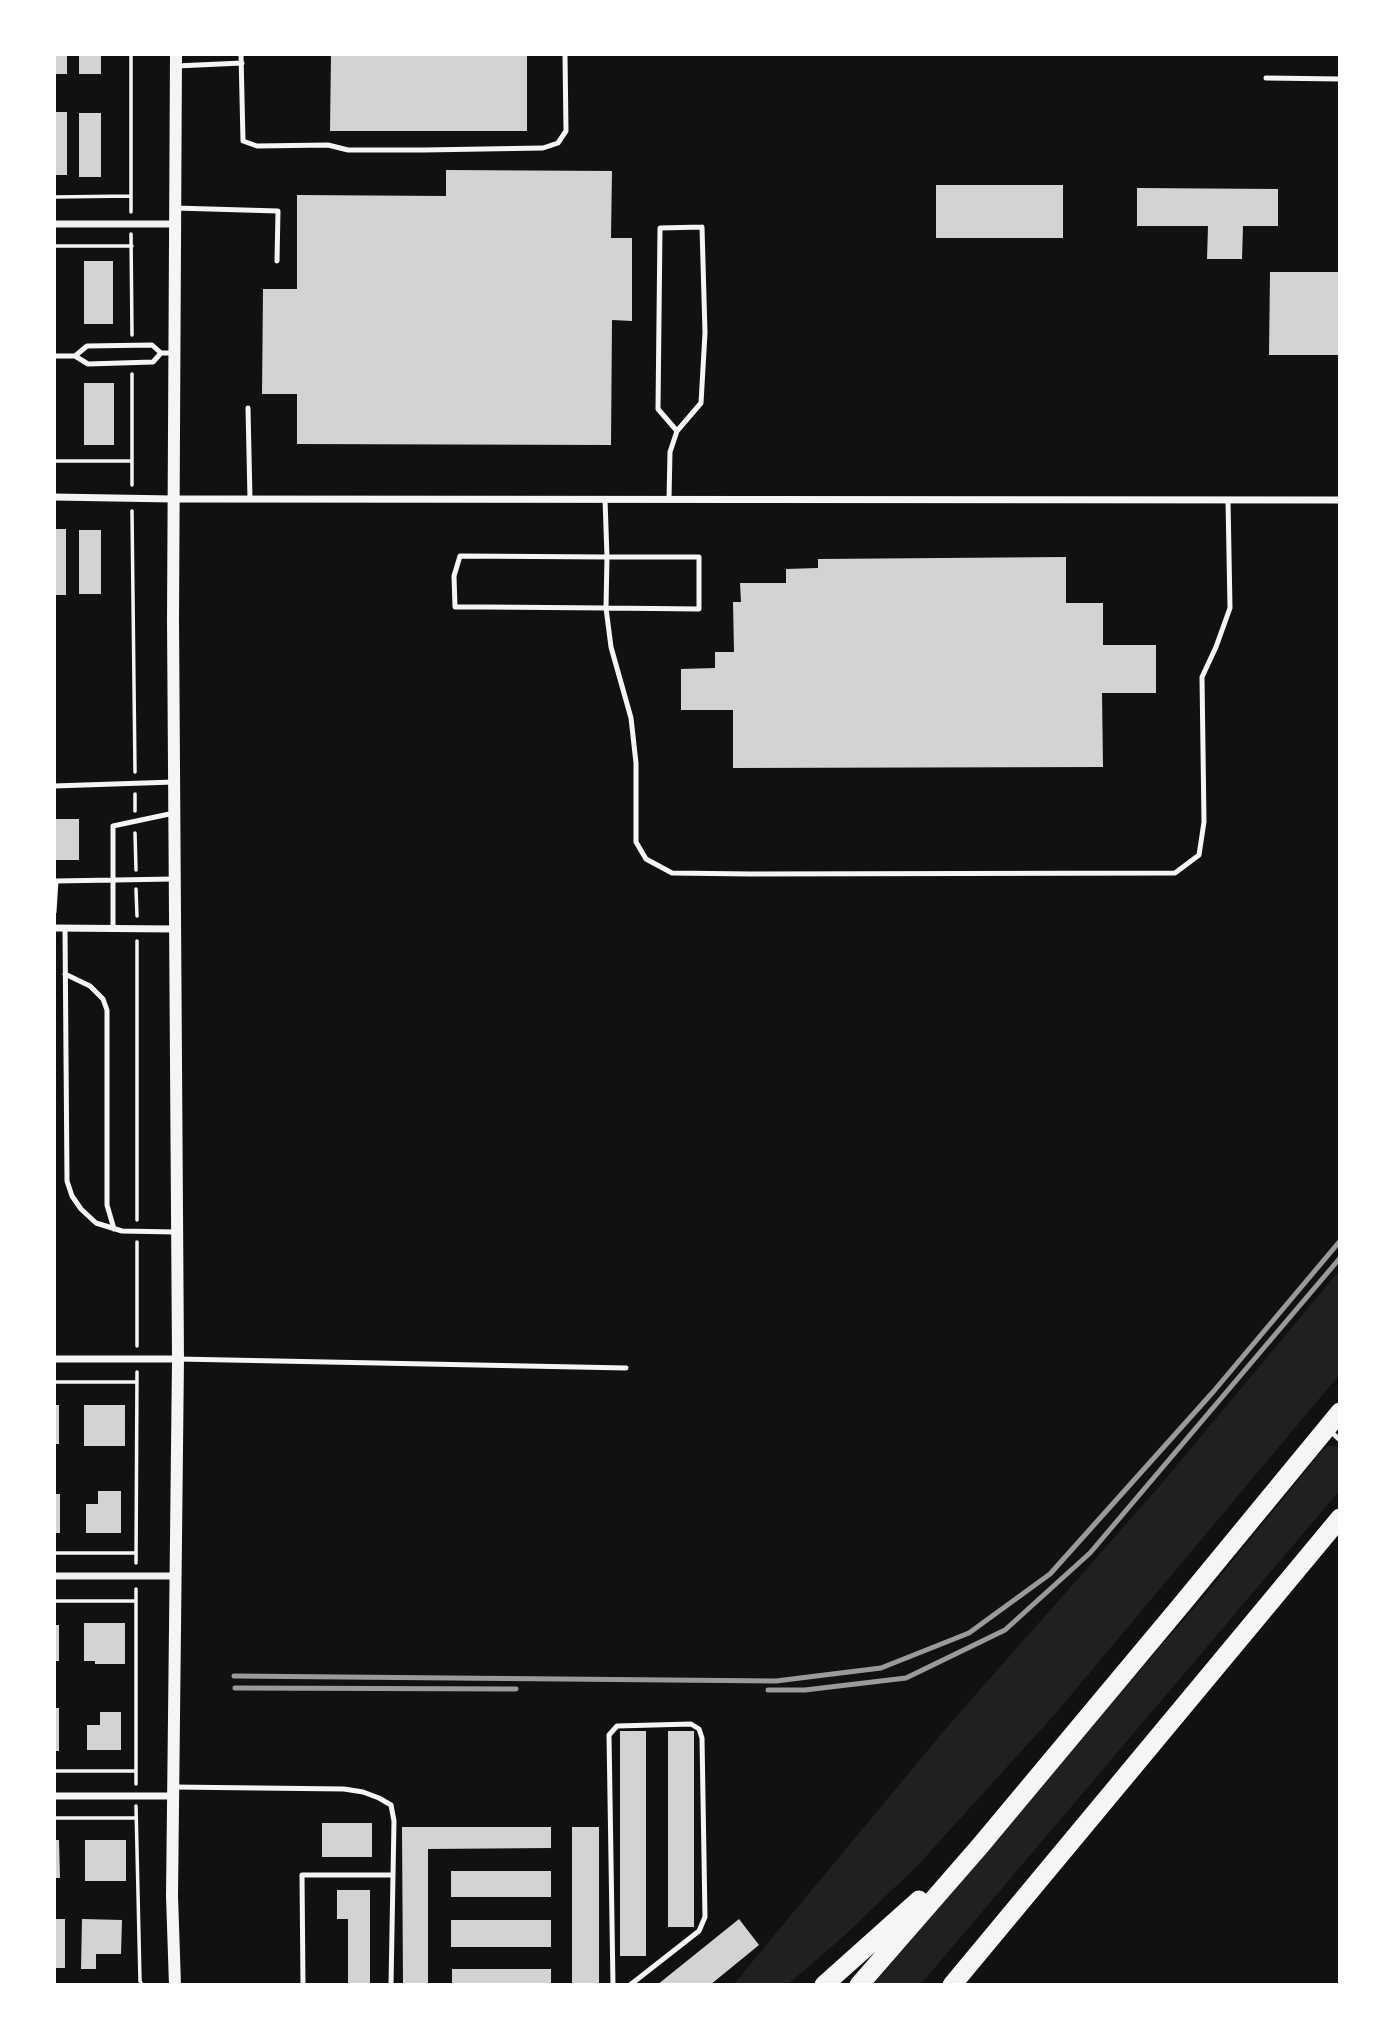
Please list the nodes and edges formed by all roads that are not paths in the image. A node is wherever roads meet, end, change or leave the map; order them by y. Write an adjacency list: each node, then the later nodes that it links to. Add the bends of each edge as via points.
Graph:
1 (241, 54): 4 (lane)
2 (565, 54): 4 (lane, via 566,131 558,143 542,148 505,150 257,146 243,141)
3 (176, 60): 4 (lane); 7 (street)
4 (242, 63)
5 (1266, 78): 6 (lane)
6 (1340, 79)
7 (175, 208): 9 (street); 10 (lane, via 278,211)
8 (54, 224): 9 (street)
9 (175, 224): 11 (street)
10 (277, 261)
11 (167, 353): 13 (lane, via 153,362 132,363 88,364); 13 (lane, via 152,345 88,346); 17 (street)
12 (54, 356): 13 (lane)
13 (75, 356)
14 (248, 408): 18 (lane)
15 (677, 431): 15 (lane, via 701,403 705,333 702,227 660,228 659,409); 20 (lane, via 670,452)
16 (54, 497): 17 (street)
17 (173, 499): 18 (street); 25 (street)
18 (250, 499): 19 (street)
19 (605, 499): 20 (street); 23 (lane)
20 (669, 499): 21 (street)
21 (1228, 500): 22 (street); 24 (lane, via 1230,608 1202,677 1205,822 1199,855 1175,873 672,873 646,859 636,842 631,718 611,647)
22 (1340, 500)
23 (607, 557): 24 (lane); 24 (lane, via 699,557 699,609); 24 (lane, via 460,556 454,576 456,607)
24 (606, 608)
25 (174, 782): 26 (lane); 27 (street)
26 (54, 786)
27 (174, 813): 28 (lane, via 113,826); 29 (street)
28 (113, 879): 29 (lane); 30 (lane, via 56,881); 33 (lane)
29 (174, 879): 34 (street)
30 (54, 912)
31 (54, 928): 32 (street)
32 (65, 928): 33 (street); 35 (lane)
33 (113, 928): 34 (street)
34 (175, 929): 37 (street)
35 (65, 974): 36 (lane, via 90,986 107,1010 107,1205); 36 (lane, via 67,1181 81,1209 96,1223)
36 (114, 1229): 37 (lane)
37 (177, 1232): 39 (street)
38 (54, 1359): 39 (street)
39 (178, 1359): 40 (lane); 45 (street)
40 (626, 1368)
41 (1340, 1412): 42 (highway)
42 (1333, 1434): 48 (highway, via 1182,1604)
43 (1340, 1518): 57 (highway)
44 (54, 1576): 45 (street)
45 (176, 1576): 46 (street)
46 (173, 1792): 47 (street); 49 (lane, via 344,1789 379,1798 391,1805 394,1821); 50 (street)
47 (54, 1796)
48 (980, 1846): 55 (highway); 56 (highway)
49 (393, 1875): 51 (lane, via 302,1875); 52 (lane)
50 (175, 1985)
51 (303, 1985)
52 (391, 1985)
53 (613, 1985): 54 (lane, via 609,1735 617,1726 691,1724 702,1738 705,1917 699,1931)
54 (630, 1985)
55 (824, 1985)
56 (859, 1985)
57 (951, 1985)

